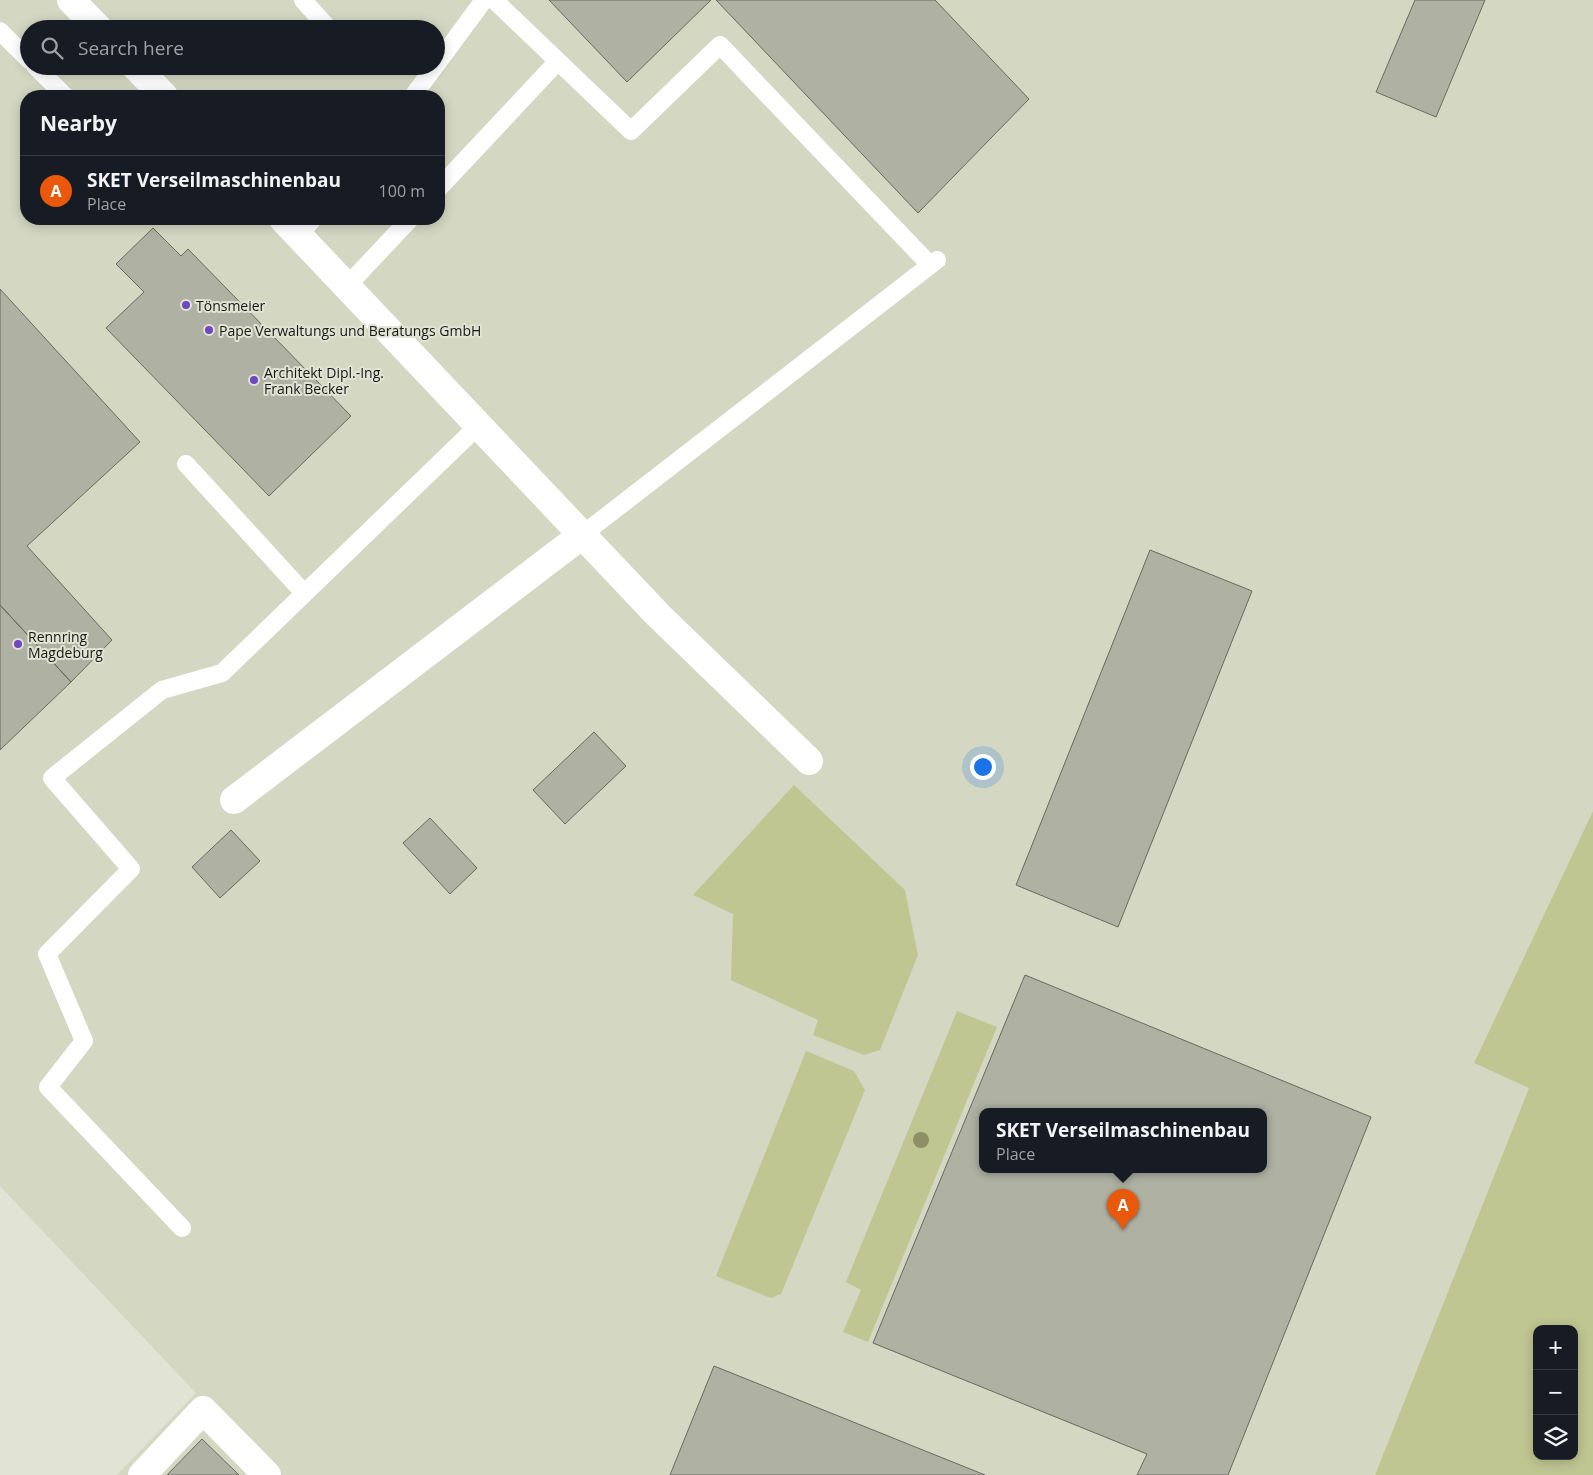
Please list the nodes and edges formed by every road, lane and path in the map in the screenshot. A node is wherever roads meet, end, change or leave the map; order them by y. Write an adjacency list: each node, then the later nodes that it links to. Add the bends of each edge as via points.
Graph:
1 (71, 0): 5 (street)
2 (303, 0): 6 (lane)
3 (484, 0): 9 (lane)
4 (494, 0): 10 (lane)
5 (90, 20)
6 (321, 20)
7 (0, 31): 8 (lane)
8 (20, 51)
9 (445, 54)
10 (558, 61): 17 (lane); 23 (lane, via 631,131 720,45 934,263)
11 (44, 75): 14 (lane)
12 (144, 75): 15 (street)
13 (429, 75): 16 (lane)
14 (59, 90)
15 (158, 90)
16 (418, 90)
17 (445, 182)
18 (300, 225): 20 (street)
19 (404, 225): 20 (lane)
20 (347, 286): 21 (street)
21 (478, 426): 23 (street); 24 (lane)
22 (186, 464): 24 (lane)
23 (582, 535): 25 (street, via 658,615); 26 (street)
24 (304, 594): 27 (lane, via 222,673 162,690 52,778 131,869 47,954 84,1041 48,1087)
25 (809, 761)
26 (234, 800)
27 (182, 1228)
28 (142, 1475): 29 (street, via 203,1410)
29 (267, 1475)

